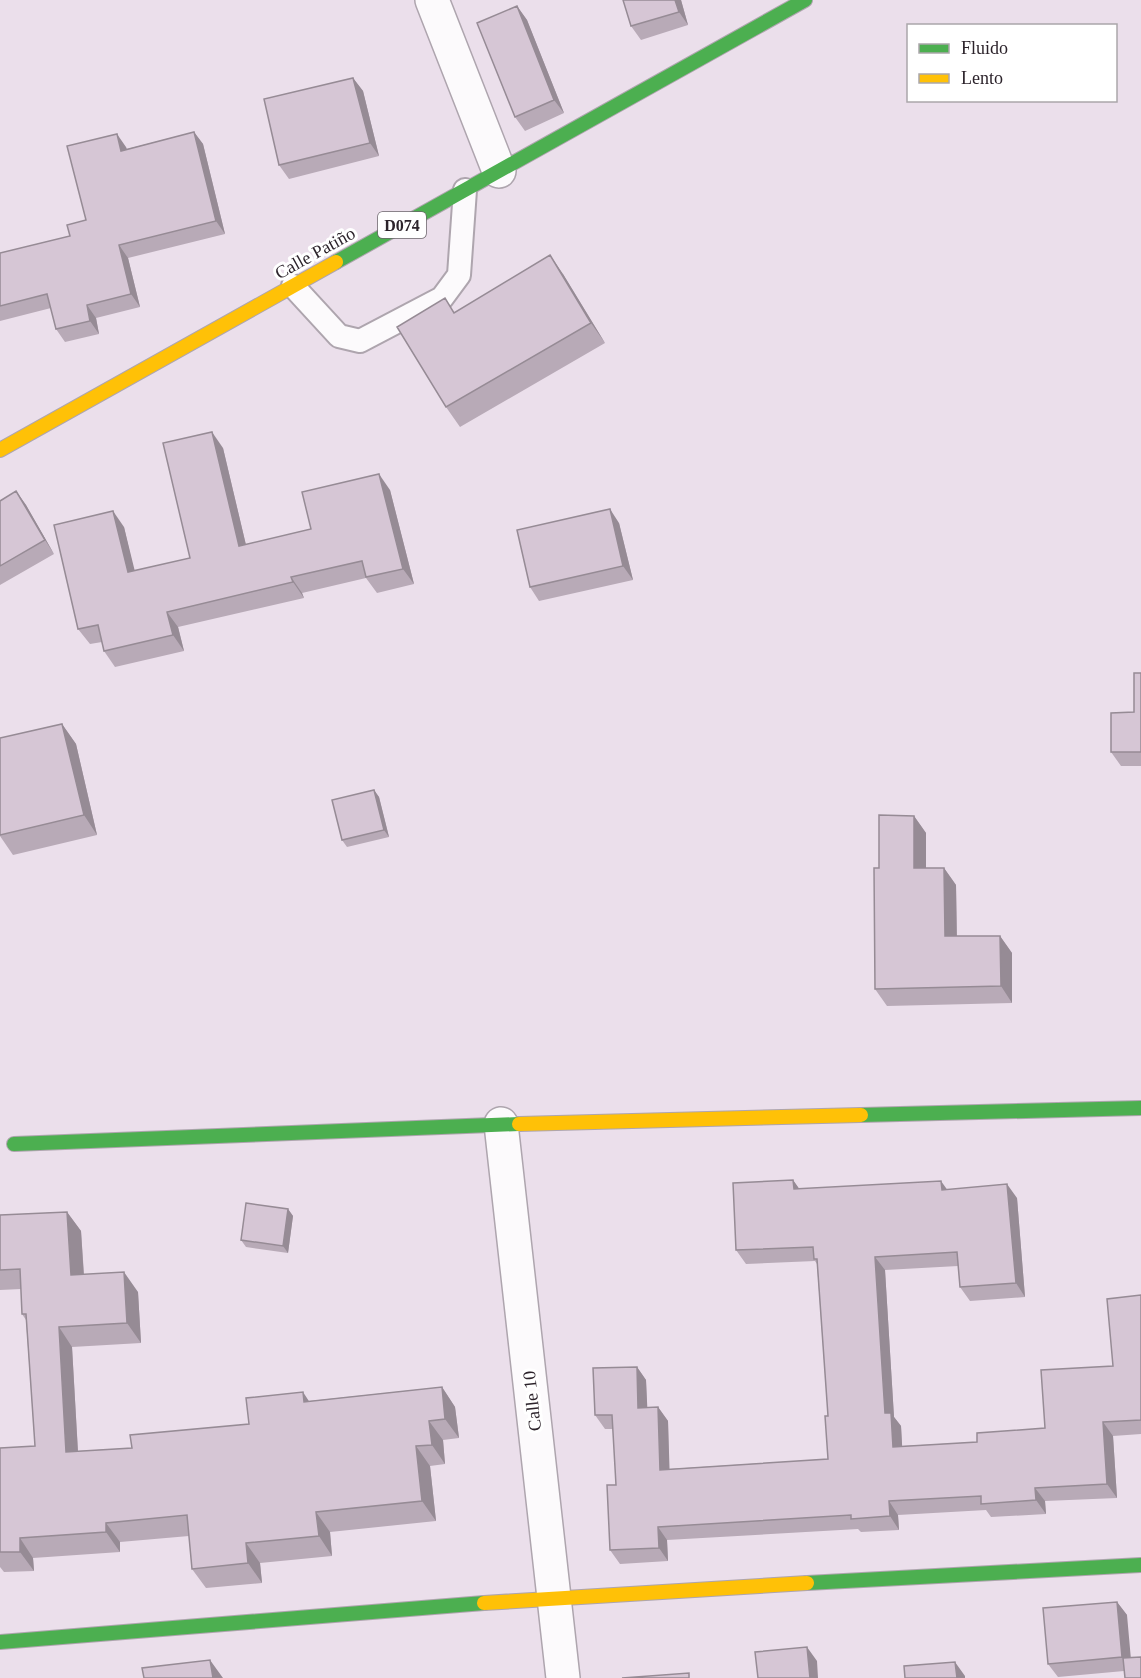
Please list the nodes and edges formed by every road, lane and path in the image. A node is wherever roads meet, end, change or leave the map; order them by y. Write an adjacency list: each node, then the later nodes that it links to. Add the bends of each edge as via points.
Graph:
1 (432, 0): 3 (street)
2 (805, 0): 3 (street, Calle Patiño / D074)
3 (499, 171): 4 (street, Calle Patiño / D074)
4 (465, 190): 5 (street, Calle Patiño / D074); 5 (lane, via 459,275 442,298 360,341 339,336)
5 (293, 286): 6 (street, Calle Patiño / D074)
6 (0, 450)
7 (1141, 1108): 8 (street)
8 (501, 1124): 9 (street); 11 (street, Calle 10)
9 (14, 1144)
10 (1141, 1565): 11 (street)
11 (554, 1597): 12 (street); 13 (street, Calle 10)
12 (0, 1642)
13 (563, 1678)

